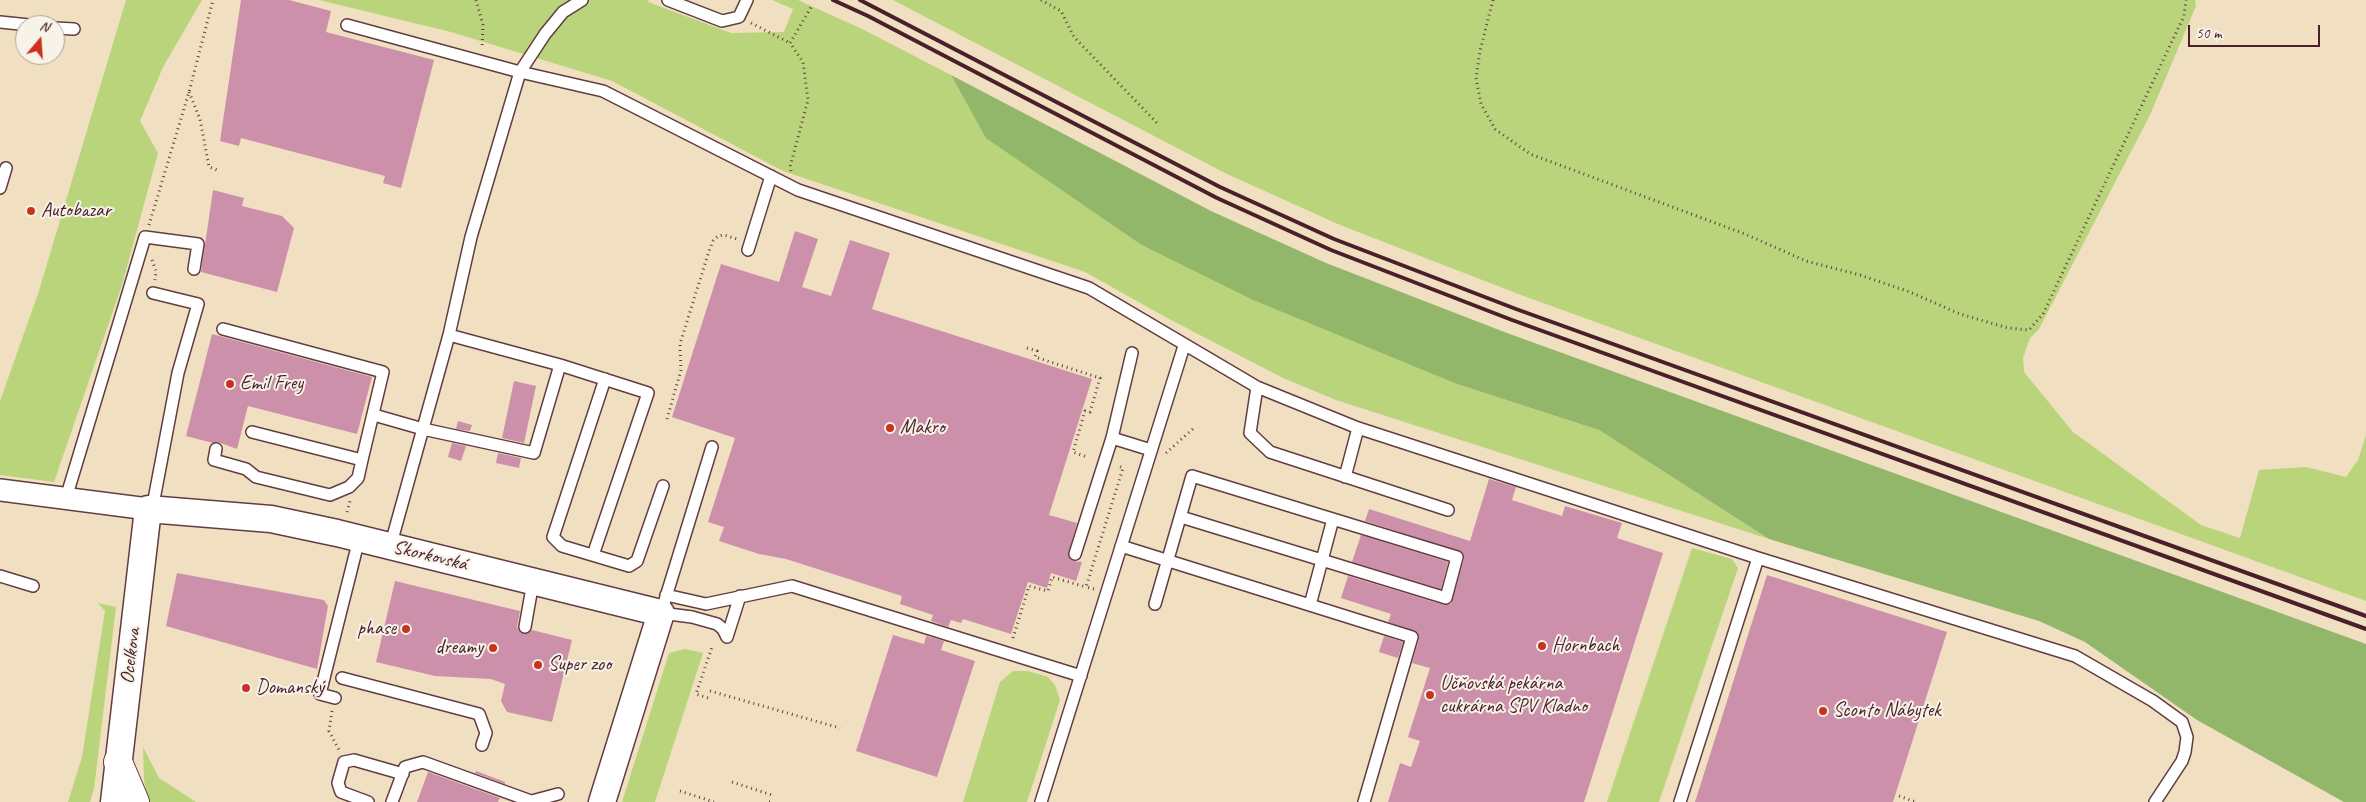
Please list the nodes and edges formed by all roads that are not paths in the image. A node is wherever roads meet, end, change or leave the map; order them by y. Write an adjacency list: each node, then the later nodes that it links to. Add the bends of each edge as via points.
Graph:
1 (582, 0): 9 (lane, via 563,12)
2 (668, 0): 3 (lane, via 722,21 739,17)
3 (747, 0)
4 (0, 22): 5 (lane)
5 (15, 24)
6 (346, 25): 9 (lane)
7 (65, 29): 8 (lane)
8 (74, 29)
9 (520, 72): 11 (lane, via 602,91); 17 (lane, via 471,236)
10 (6, 168): 12 (lane)
11 (771, 176): 13 (lane); 18 (lane, via 798,190 1089,288)
12 (0, 188)
13 (748, 250)
14 (194, 269): 35 (lane, via 198,244 145,237)
15 (153, 294): 36 (lane, via 198,304 178,373)
16 (223, 329): 23 (lane, via 383,372)
17 (449, 335): 20 (lane); 25 (lane)
18 (1184, 346): 22 (lane); 30 (lane)
19 (1132, 353): 27 (lane)
20 (560, 365): 21 (lane); 25 (lane, via 534,453)
21 (605, 379): 44 (lane, via 553,537 562,546); 44 (lane, via 648,393)
22 (1257, 387): 24 (lane); 32 (lane, via 1250,433 1270,452)
23 (374, 415): 25 (lane); 31 (lane)
24 (1358, 428): 32 (lane); 45 (lane)
25 (423, 429): 42 (lane)
26 (252, 432): 31 (lane)
27 (1112, 438): 30 (lane); 43 (lane)
28 (712, 447): 52 (lane)
29 (216, 449): 31 (lane, via 214,460 246,469 256,477 330,495 349,488 358,478)
30 (1151, 450): 41 (lane)
31 (362, 460)
32 (1344, 477): 37 (lane)
33 (664, 486): 44 (lane, via 637,561 629,566)
34 (0, 490): 35 (street, Skorkovská)
35 (66, 498): 36 (street, Skorkovská)
36 (150, 509): 40 (street, Skorkovská, via 271,519); 60 (street, Ocelkova)
37 (1448, 510)
38 (1181, 517): 39 (lane, via 1192,476); 46 (lane); 47 (lane)
39 (1333, 519): 46 (lane); 46 (lane, via 1457,557 1446,598)
40 (359, 538): 42 (street, Skorkovská); 58 (lane, via 320,694)
41 (1121, 546): 47 (lane); 56 (lane)
42 (390, 547): 49 (street, Skorkovská)
43 (1075, 554)
44 (593, 555)
45 (1758, 558): 71 (lane); 72 (lane, via 2075,656 2153,701 2182,722 2187,737 2182,761)
46 (1322, 560): 54 (lane)
47 (1169, 561): 53 (lane); 54 (lane)
48 (0, 576): 50 (lane)
49 (533, 582): 52 (street, Skorkovská); 55 (lane)
50 (33, 586)
51 (740, 596): 52 (lane, via 706,604); 52 (lane, via 726,637 716,624); 56 (lane, via 792,586)
52 (664, 604): 68 (street)
53 (1155, 604)
54 (1310, 605): 70 (lane, via 1412,637)
55 (525, 627)
56 (1080, 676): 69 (lane)
57 (342, 678): 59 (lane, via 479,714 486,733)
58 (334, 701)
59 (482, 746)
60 (118, 762): 64 (street, Ocelkova); 65 (main road)
61 (403, 774): 63 (lane, via 406,767 423,762); 66 (lane, via 354,760 344,762 338,783 341,792); 67 (lane)
62 (558, 794): 63 (lane)
63 (528, 801)
64 (114, 802)
65 (135, 802)
66 (368, 802)
67 (392, 802)
68 (602, 802)
69 (1041, 802)
70 (1364, 802)
71 (1680, 802)
72 (2155, 802)

